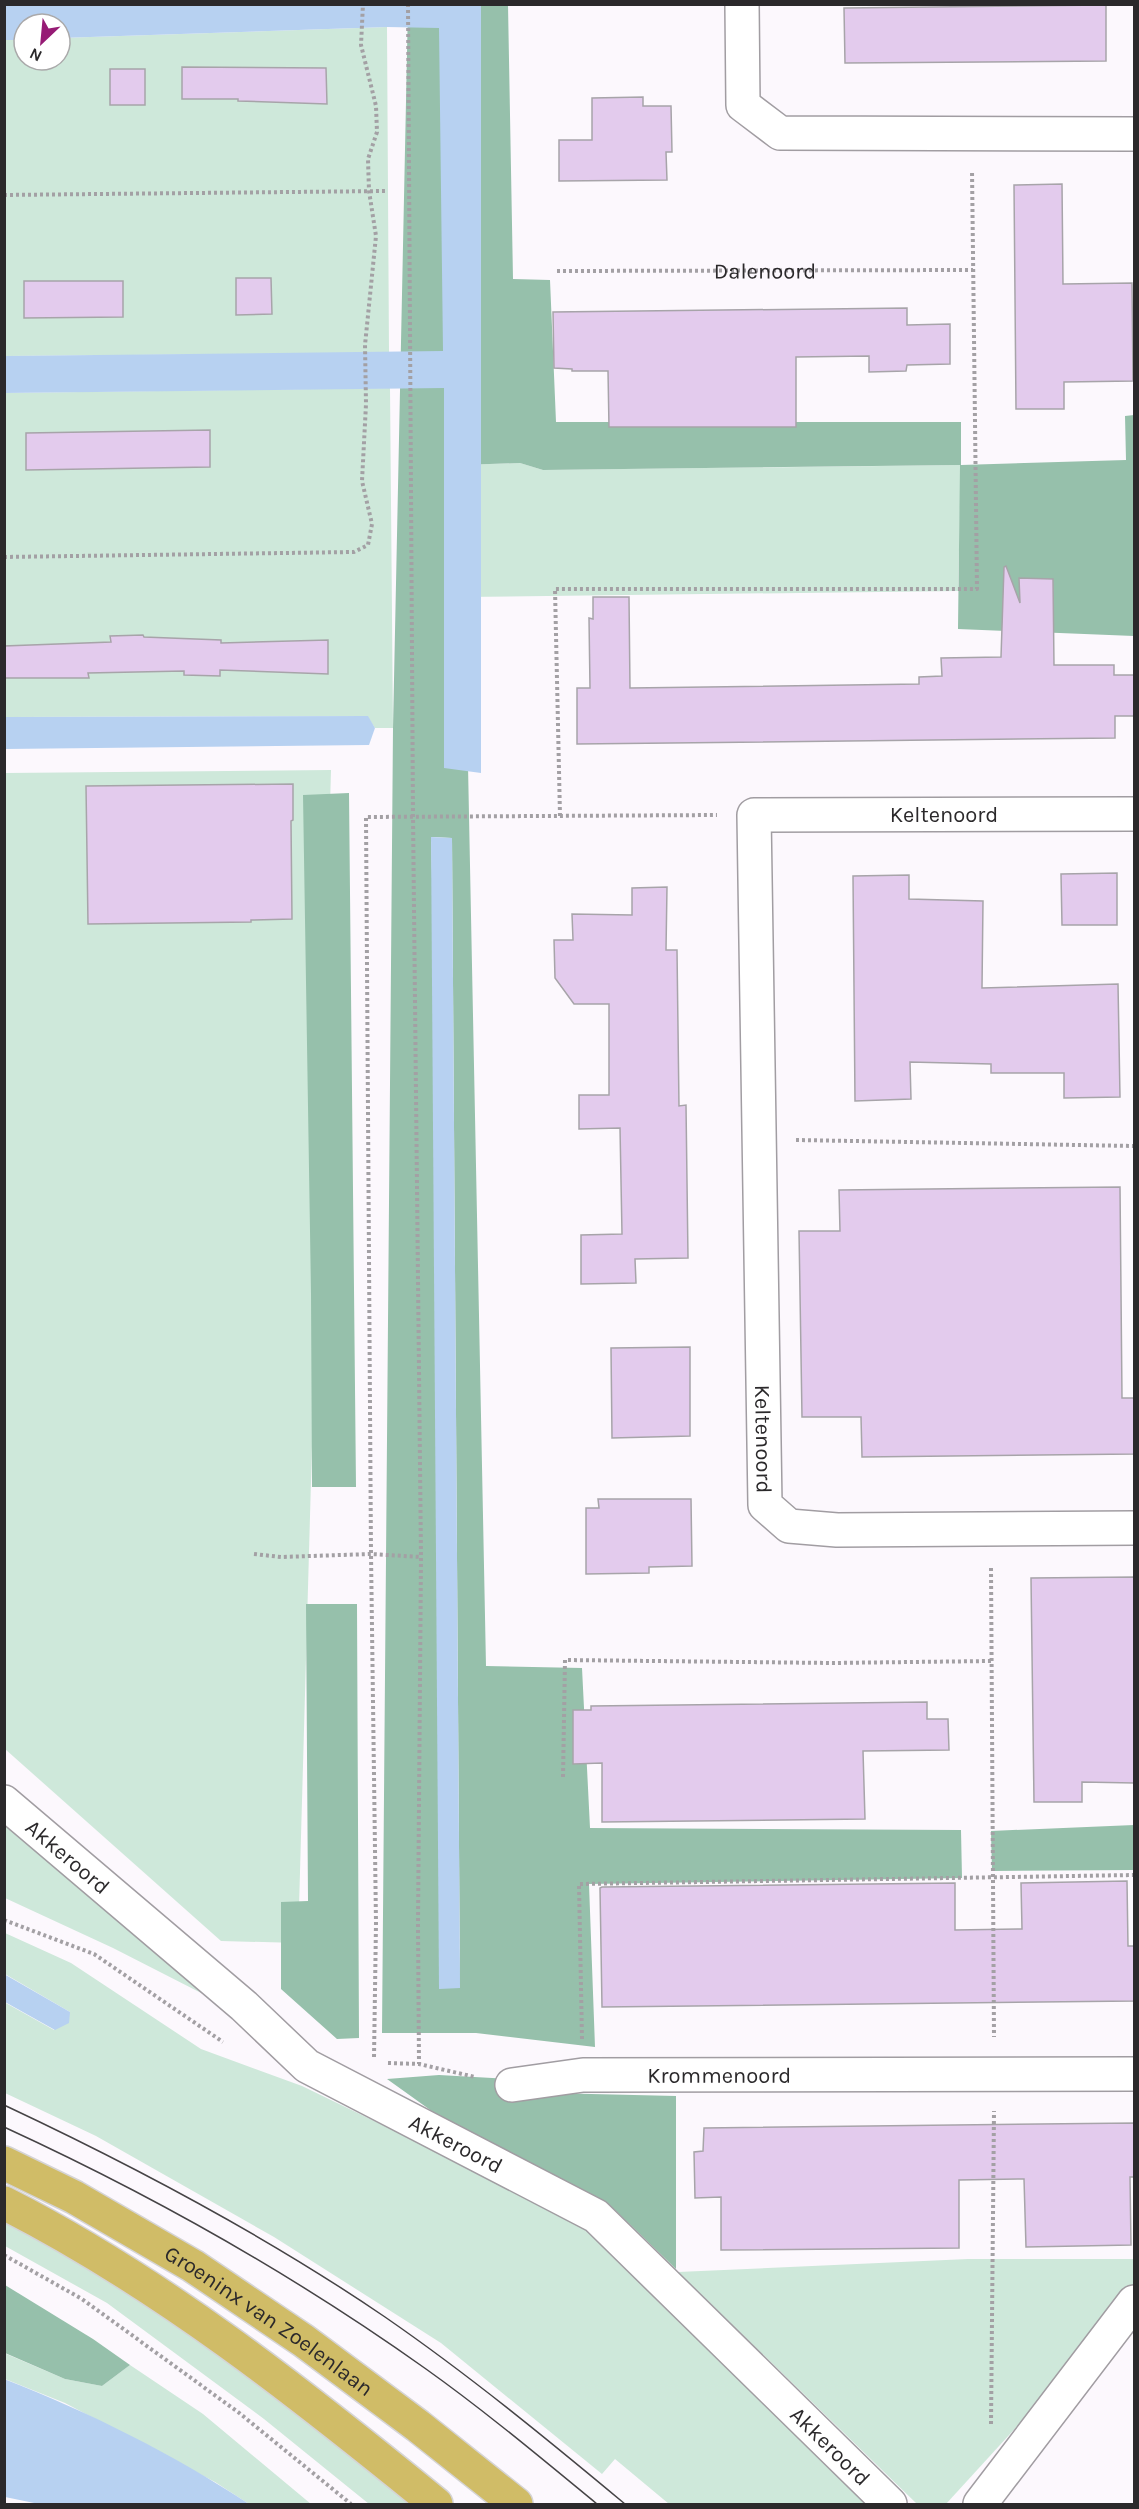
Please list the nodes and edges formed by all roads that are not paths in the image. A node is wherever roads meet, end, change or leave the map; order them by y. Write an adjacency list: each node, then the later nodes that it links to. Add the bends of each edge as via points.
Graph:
1 (742, 4): 2 (street, via 743,105 780,133)
2 (1134, 134)
3 (1134, 814): 4 (street, Keltenoord, via 754,815 765,1505 789,1526 837,1530)
4 (1134, 1528)
5 (4, 1802): 14 (street, Akkeroord, via 244,2006 307,2066 597,2216)
6 (1134, 2074): 7 (street, Krommenoord, via 583,2075)
7 (512, 2085)
8 (4, 2163): 13 (main road, Groeninx van Zoelenlaan, via 74,2197 193,2266 332,2362)
9 (4, 2202): 12 (main road, Groeninx van Zoelenlaan, via 143,2284 248,2356)
10 (1134, 2302): 11 (street)
11 (993, 2499)
12 (436, 2505)
13 (516, 2505)
14 (890, 2505)

